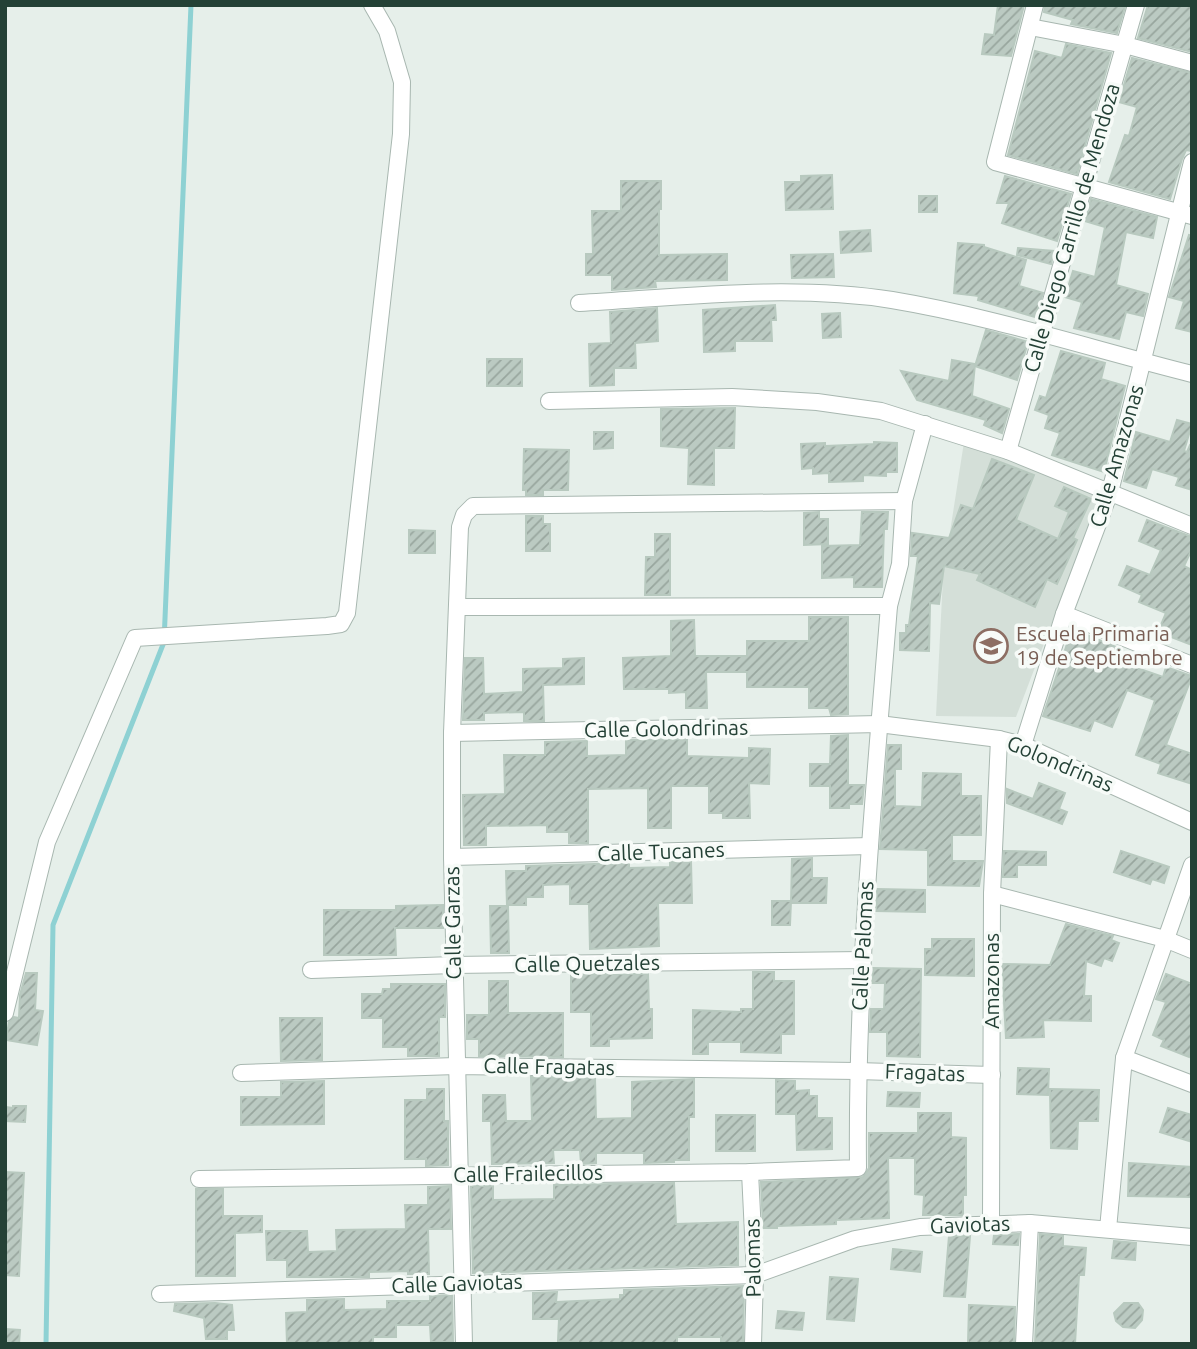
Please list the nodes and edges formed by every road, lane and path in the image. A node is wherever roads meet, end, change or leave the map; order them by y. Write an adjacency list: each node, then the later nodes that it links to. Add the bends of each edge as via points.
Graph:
1 (372, 5): 38 (street, via 387,31 402,82 401,134 347,613 341,624 327,626 135,638 47,842)
2 (1035, 5): 4 (street)
3 (1136, 5): 5 (street, Calle Diego Carrillo de Mendoza)
4 (1030, 27): 5 (street); 8 (street, via 995,162)
5 (1125, 45): 6 (street); 8 (street, Calle Diego Carrillo de Mendoza)
6 (1192, 63)
7 (1192, 162): 9 (street, Calle Amazonas)
8 (1083, 187): 9 (street); 11 (street, Calle Diego Carrillo de Mendoza)
9 (1186, 214): 12 (street, Calle Amazonas)
10 (579, 303): 11 (street, via 790,291 891,300)
11 (1041, 332): 12 (street); 16 (street, Calle Diego Carrillo de Mendoza)
12 (1144, 362): 13 (street); 17 (street, Calle Amazonas)
13 (1192, 374)
14 (549, 401): 15 (street, via 768,399 881,411)
15 (925, 424): 16 (street); 18 (street, Calle Palomas)
16 (1008, 451): 17 (street)
17 (1110, 492): 19 (street); 22 (street, Calle Amazonas)
18 (904, 501): 20 (street, Calle Palomas, via 900,564); 21 (street, Calle Garzas, via 472,506 460,527)
19 (1192, 526)
20 (889, 606): 21 (street); 24 (street, Calle Palomas)
21 (457, 607): 25 (street, Calle Garzas)
22 (1064, 614): 23 (street); 27 (street, Calle Amazonas)
23 (1192, 666)
24 (879, 724): 25 (street, Calle Golondrinas); 26 (street, Golondrinas); 29 (street, Calle Palomas)
25 (452, 733): 30 (street, Calle Garzas)
26 (999, 739): 27 (street, Golondrinas); 32 (street, Amazonas)
27 (1023, 745): 28 (street, Golondrinas)
28 (1192, 822)
29 (870, 846): 30 (street, Calle Tucanes); 35 (street, Calle Palomas)
30 (452, 858): 36 (street, Calle Garzas)
31 (1192, 865): 33 (street)
32 (992, 894): 33 (street); 43 (street, Amazonas)
33 (1165, 939): 34 (street); 39 (street)
34 (1192, 950)
35 (862, 960): 36 (street, Calle Quetzales); 41 (street, Calle Palomas)
36 (453, 965): 37 (street, Calle Quetzales); 40 (street, Calle Garzas)
37 (312, 970)
38 (5, 1013)
39 (1124, 1058): 44 (street); 51 (street)
40 (456, 1066): 41 (street, Calle Fragatas); 42 (street, Calle Fragatas); 47 (street, Calle Garzas)
41 (857, 1071): 43 (street, Fragatas); 45 (street, Calle Palomas)
42 (241, 1073)
43 (992, 1074): 50 (street, Amazonas)
44 (1192, 1083)
45 (858, 1168): 46 (street, Calle Frailecillos)
46 (750, 1172): 47 (street, Calle Frailecillos); 53 (street, Palomas)
47 (459, 1175): 48 (street, Calle Frailecillos); 54 (street, Calle Garzas)
48 (199, 1179)
49 (1030, 1223): 50 (street, Gaviotas); 51 (street, Gaviotas); 58 (street)
50 (991, 1224): 53 (street, Gaviotas, via 889,1231)
51 (1108, 1229): 52 (street, Gaviotas)
52 (1192, 1237)
53 (755, 1275): 54 (street, Calle Gaviotas); 57 (street, Palomas)
54 (462, 1283): 55 (street, Calle Gaviotas); 56 (street, Calle Garzas)
55 (160, 1294)
56 (464, 1344)
57 (753, 1344)
58 (1024, 1344)

